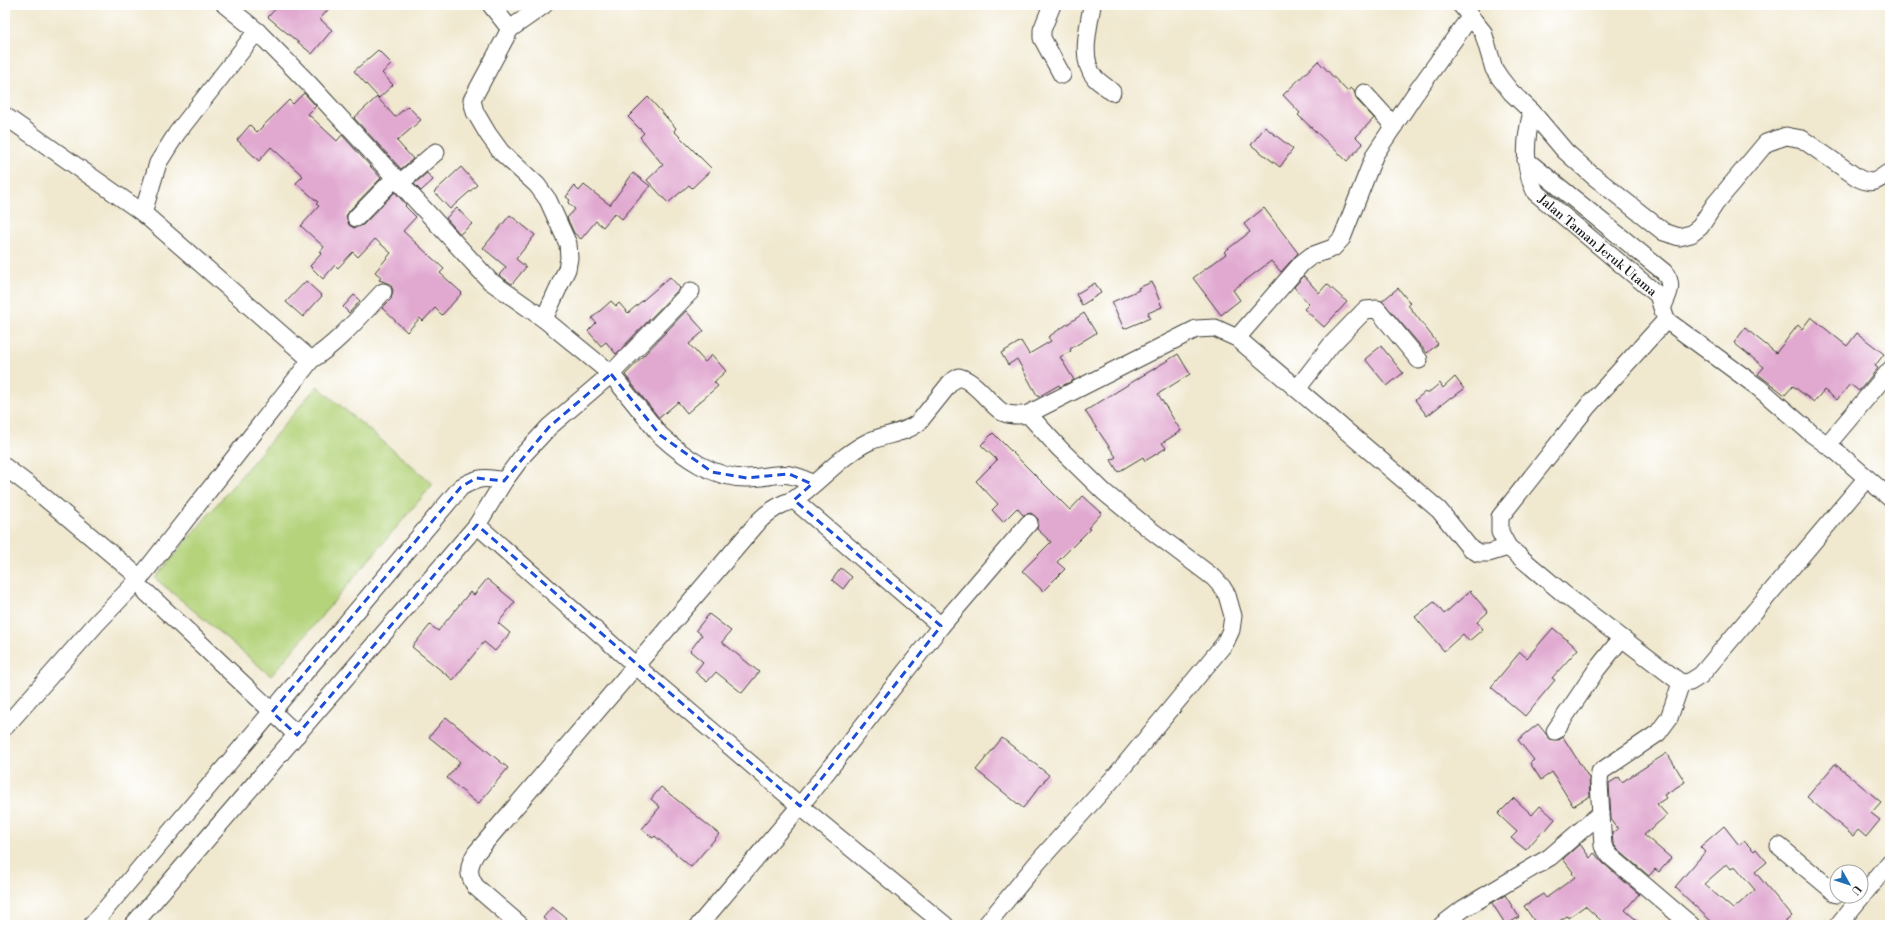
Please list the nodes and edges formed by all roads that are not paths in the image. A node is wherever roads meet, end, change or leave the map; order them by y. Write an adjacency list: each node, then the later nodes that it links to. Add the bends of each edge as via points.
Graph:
1 (225, 5): 8 (street)
2 (491, 5): 7 (street)
3 (544, 5): 7 (street)
4 (1052, 5): 9 (street, via 1042,30 1042,38)
5 (1092, 5): 10 (street, via 1086,55 1088,65 1095,78)
6 (1466, 11): 12 (street, via 1483,32 1494,69 1511,92); 14 (street)
7 (510, 29): 23 (street, via 472,100 475,112 501,152 548,200 568,244 567,269)
8 (257, 31): 17 (street); 18 (street, via 177,133 158,163)
9 (1062, 75)
10 (1112, 92)
11 (1364, 93): 14 (street)
12 (1532, 112): 16 (street, via 1565,151 1592,175 1664,232 1679,237 1691,234 1700,227 1715,204 1766,143 1786,136 1802,139 1868,183); 22 (street, via 1526,133 1526,160 1664,272 1670,279 1670,292)
13 (5, 116): 18 (street)
14 (1394, 126): 24 (street, via 1375,154 1342,238 1333,248 1302,263)
15 (436, 152): 17 (street)
16 (1890, 172)
17 (398, 181): 19 (street); 23 (street, via 490,281)
18 (143, 213): 25 (street)
19 (356, 218)
20 (691, 291): 28 (street)
21 (383, 292): 25 (street, via 341,337)
22 (1664, 313): 31 (street); 40 (street, via 1500,517 1500,532)
23 (544, 319): 28 (street)
24 (1238, 338): 29 (street); 30 (street, via 1215,328 1196,329)
25 (311, 360): 41 (street)
26 (1420, 360): 29 (street, via 1377,309 1368,309 1332,345)
27 (1890, 370): 31 (street)
28 (611, 374): 34 (street, via 549,427 524,454); 35 (street, via 660,435 688,458 712,472 727,477 747,478 789,474 801,477)
29 (1297, 389): 40 (street, via 1439,510 1469,547 1478,553 1489,553)
30 (1028, 414): 35 (street, via 1020,416 1002,412 971,383 959,377 951,382 913,428 868,442 835,464); 62 (street, via 1104,492 1214,578 1227,595 1233,616 1231,630 1225,643 1118,773 1038,862)
31 (1827, 445): 33 (street)
32 (5, 467): 41 (street, via 44,497)
33 (1866, 479): 36 (street); 45 (street, via 1701,675 1690,682)
34 (504, 482): 39 (street); 46 (street, via 476,478 461,487)
35 (812, 484): 37 (street)
36 (1890, 498)
37 (794, 500): 42 (street); 44 (street, via 767,513 759,521)
38 (1029, 523): 42 (street)
39 (477, 525): 44 (street); 49 (street)
40 (1508, 547): 43 (street)
41 (143, 585): 46 (street); 47 (street, via 96,624)
42 (941, 626): 50 (street)
43 (1621, 638): 45 (street); 48 (street)
44 (636, 666): 50 (street); 59 (street, via 469,863 470,879 476,887)
45 (1681, 683): 51 (street, via 1669,718 1658,733 1600,772)
46 (272, 712): 49 (street); 57 (street)
47 (5, 727)
48 (1555, 731)
49 (297, 735): 58 (street)
50 (800, 806): 60 (street); 61 (street)
51 (1601, 813): 63 (street, via 1550,857 1463,909); 64 (street, via 1603,846 1610,856)
52 (1779, 846): 55 (street)
53 (1890, 862): 54 (street)
54 (1869, 881)
55 (1829, 887)
56 (1845, 904): 65 (street)
57 (92, 925)
58 (133, 925)
59 (520, 925)
60 (699, 925)
61 (945, 925)
62 (986, 925)
63 (1442, 925)
64 (1691, 925)
65 (1838, 925)

